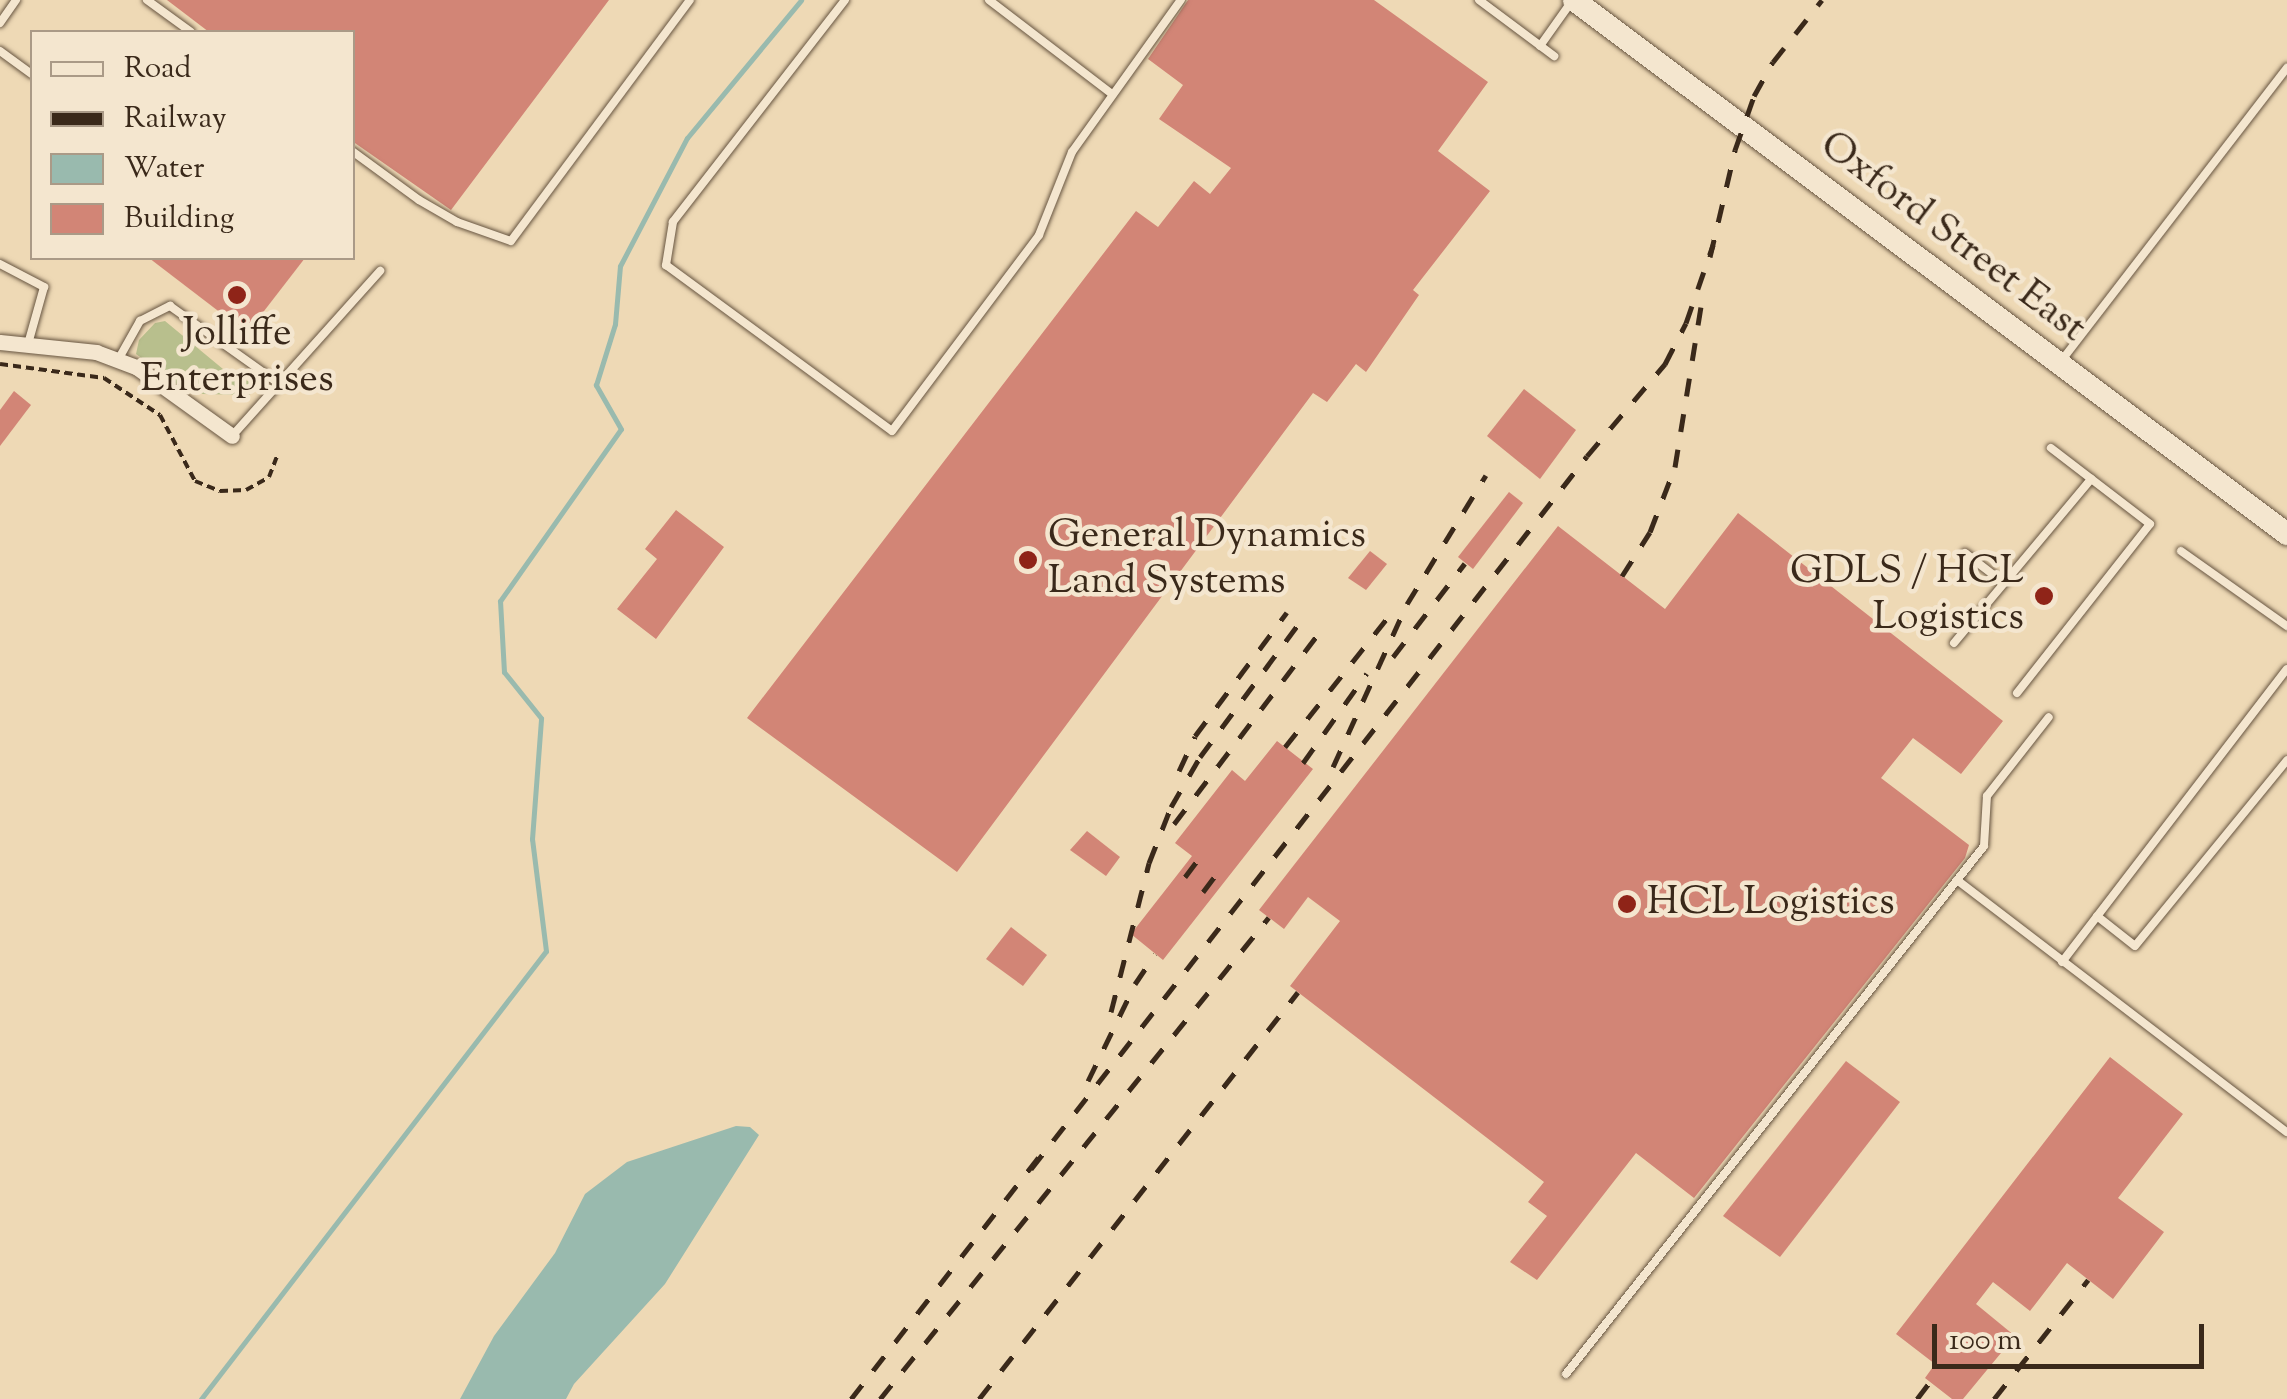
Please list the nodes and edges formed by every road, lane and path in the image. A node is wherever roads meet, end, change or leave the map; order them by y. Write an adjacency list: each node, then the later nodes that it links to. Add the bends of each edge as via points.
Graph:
1 (16, 0): 9 (lane)
2 (147, 0): 10 (lane)
3 (690, 0): 17 (lane, via 511,242 457,222)
4 (845, 0): 16 (lane, via 674,222 666,265 892,432 1039,235 1072,152)
5 (989, 0): 16 (lane)
6 (1180, 0): 16 (lane)
7 (1480, 0): 11 (lane)
8 (1573, 0): 11 (lane); 24 (main road, Oxford Street East)
9 (0, 23)
10 (188, 30)
11 (1540, 46): 13 (lane)
12 (0, 50): 15 (lane)
13 (1554, 56)
14 (2287, 68): 24 (lane)
15 (30, 72)
16 (1112, 94)
17 (355, 153)
18 (0, 264): 21 (lane, via 44,287)
19 (380, 271): 25 (lane)
20 (0, 342): 21 (street)
21 (28, 344): 22 (street)
22 (118, 360): 25 (lane, via 140,320 170,306); 26 (street)
23 (0, 364): 28 (path, via 104,378 160,415 195,481 220,491 246,490 269,477)
24 (2059, 364): 30 (main road, Oxford Street East)
25 (277, 382): 26 (lane)
26 (232, 436)
27 (2052, 448): 29 (lane)
28 (278, 454)
29 (2091, 479): 33 (lane); 37 (lane, via 2150,524)
30 (2287, 534)
31 (2181, 551): 34 (lane)
32 (1965, 552): 33 (lane)
33 (2004, 583): 35 (lane)
34 (2287, 626)
35 (1954, 643)
36 (2287, 669): 41 (lane)
37 (2017, 692)
38 (2048, 718): 40 (lane, via 1987,796 1984,846)
39 (2287, 760): 41 (lane, via 2135,946)
40 (1958, 880): 42 (lane); 44 (lane)
41 (2097, 916): 42 (lane)
42 (2062, 962): 43 (lane)
43 (2287, 1132)
44 (1566, 1374)

